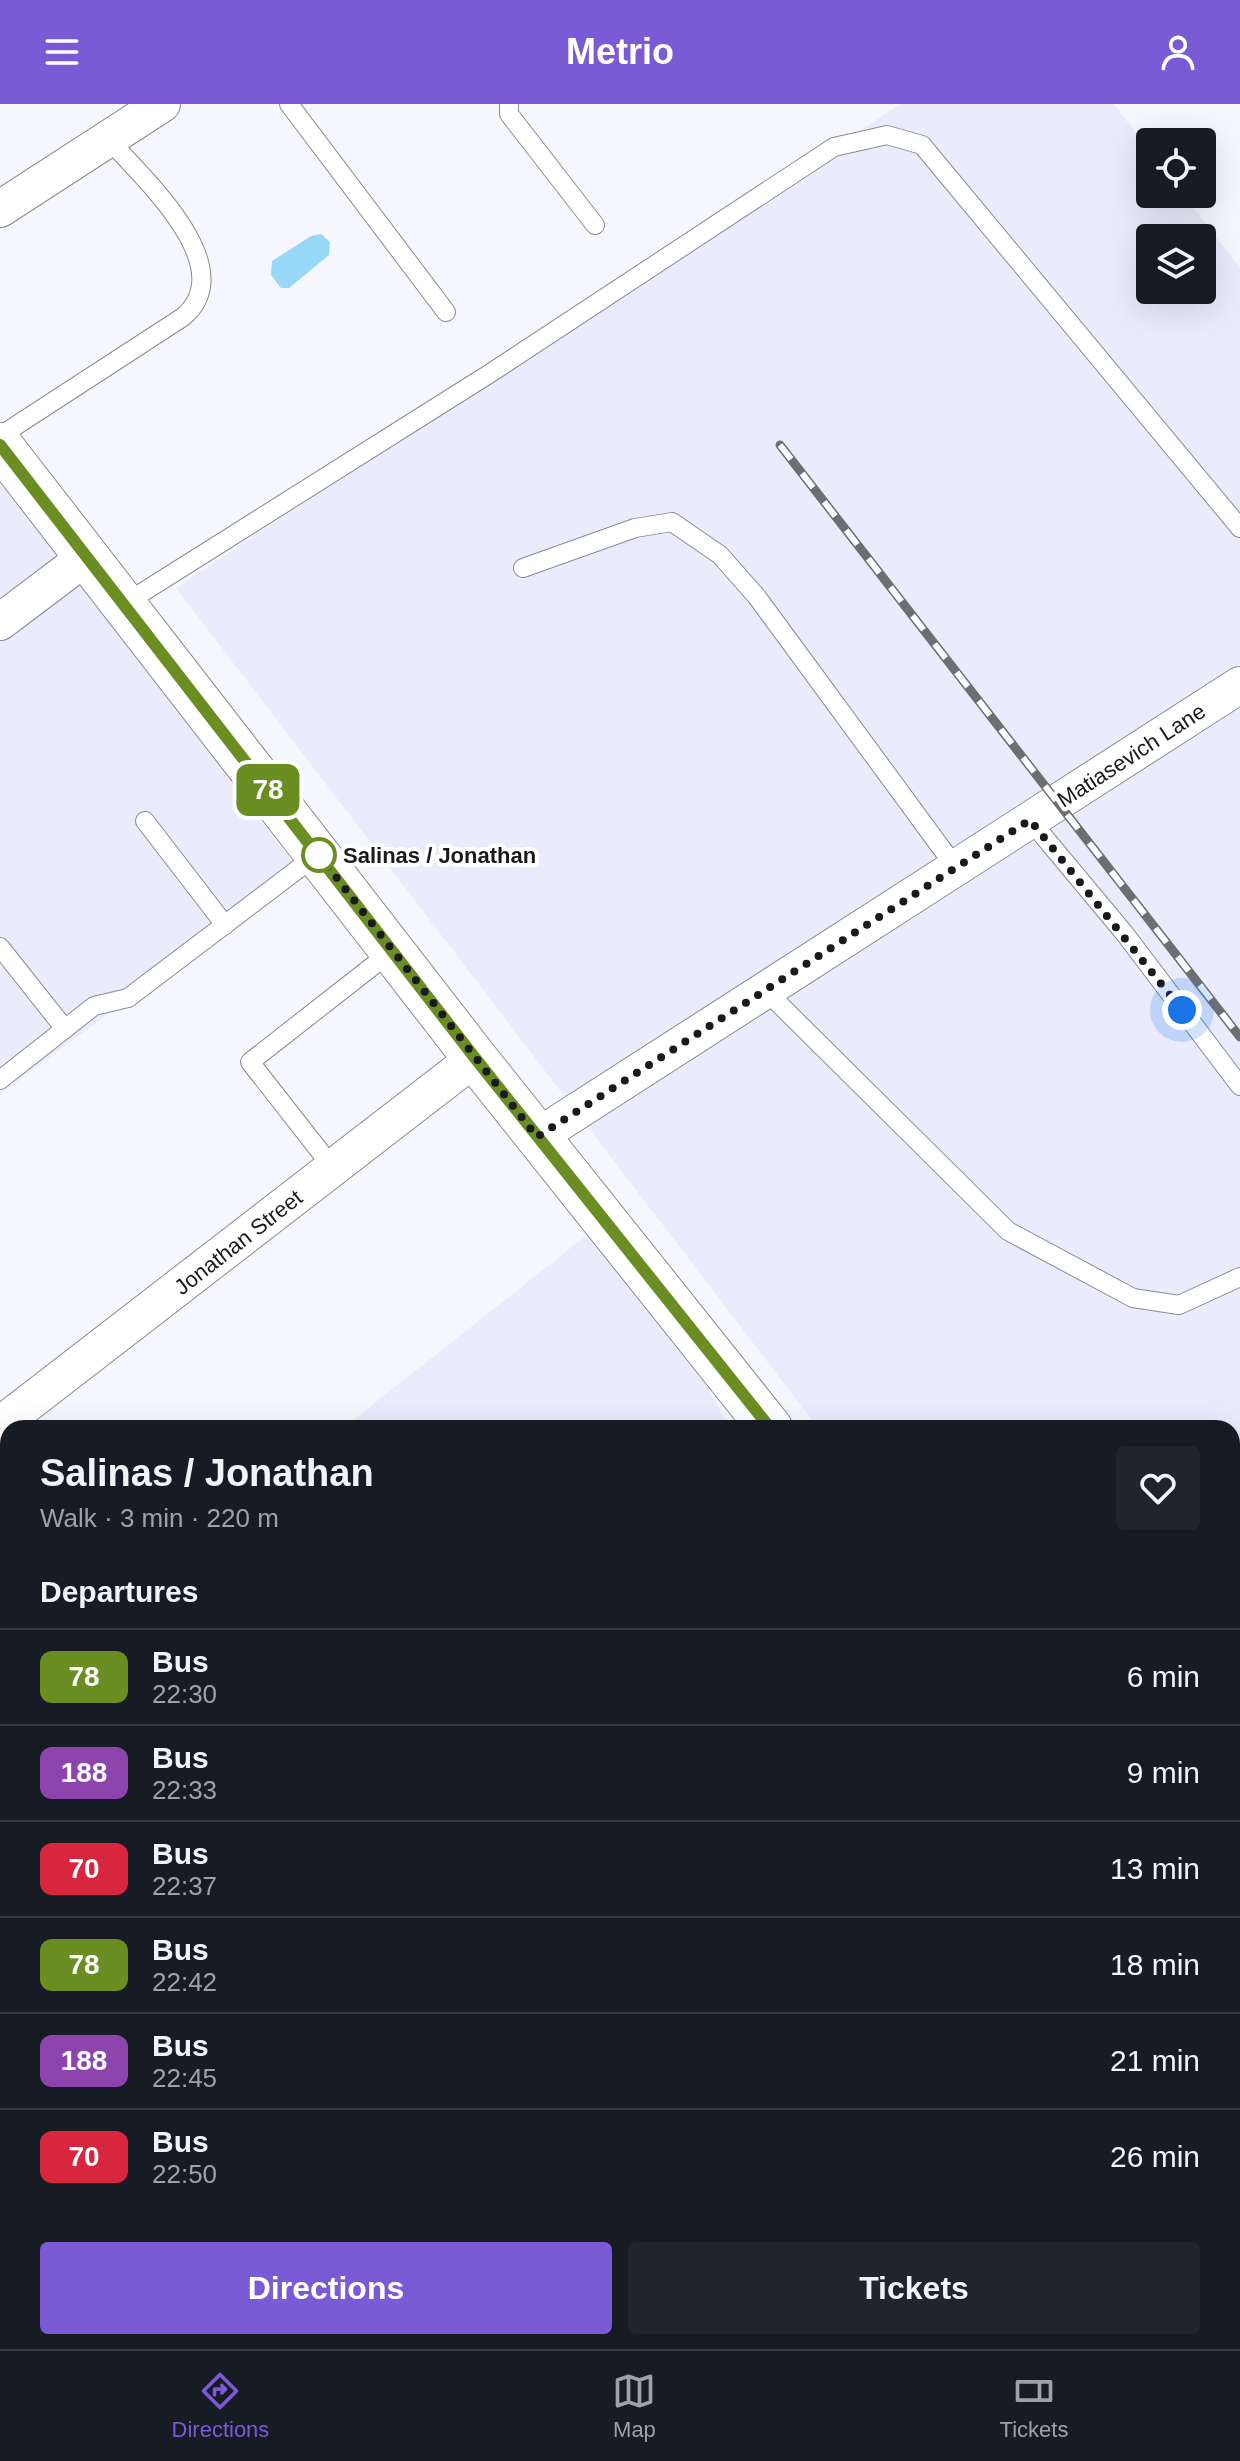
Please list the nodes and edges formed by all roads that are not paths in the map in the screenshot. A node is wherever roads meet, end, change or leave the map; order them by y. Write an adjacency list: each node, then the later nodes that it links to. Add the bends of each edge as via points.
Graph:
1 (162, 104): 4 (street)
2 (289, 104): 7 (lane)
3 (509, 104): 6 (lane, via 509,114)
4 (108, 139): 5 (street); 8 (lane, via 195,249 203,275 201,293 183,317)
5 (0, 209)
6 (595, 225)
7 (446, 312)
8 (0, 436)
9 (0, 445): 11 (main road)
10 (1240, 528): 13 (lane, via 922,145 887,135 834,147 489,374)
11 (86, 557): 13 (main road); 14 (street)
12 (523, 568): 19 (lane, via 635,528 672,522 720,555 757,597)
13 (124, 604): 18 (main road)
14 (0, 622)
15 (1240, 685): 16 (street, Matiasevich Lane)
16 (1030, 820): 19 (street, Matiasevich Lane); 27 (lane)
17 (145, 821): 20 (lane)
18 (318, 854): 20 (lane); 22 (main road)
19 (956, 868): 23 (street, Matiasevich Lane)
20 (225, 925): 24 (lane, via 128,998 94,1006)
21 (0, 947): 24 (lane)
22 (392, 951): 25 (main road); 29 (lane, via 250,1062)
23 (765, 990): 28 (street, Matiasevich Lane); 30 (lane, via 1008,1231 1133,1298 1179,1305)
24 (65, 1029): 26 (lane)
25 (475, 1058): 28 (main road); 29 (street, Jonathan Street)
26 (0, 1080)
27 (1240, 1086)
28 (537, 1137): 32 (main road)
29 (333, 1168): 31 (street, Jonathan Street)
30 (1240, 1277)
31 (6, 1420)
32 (764, 1420)

